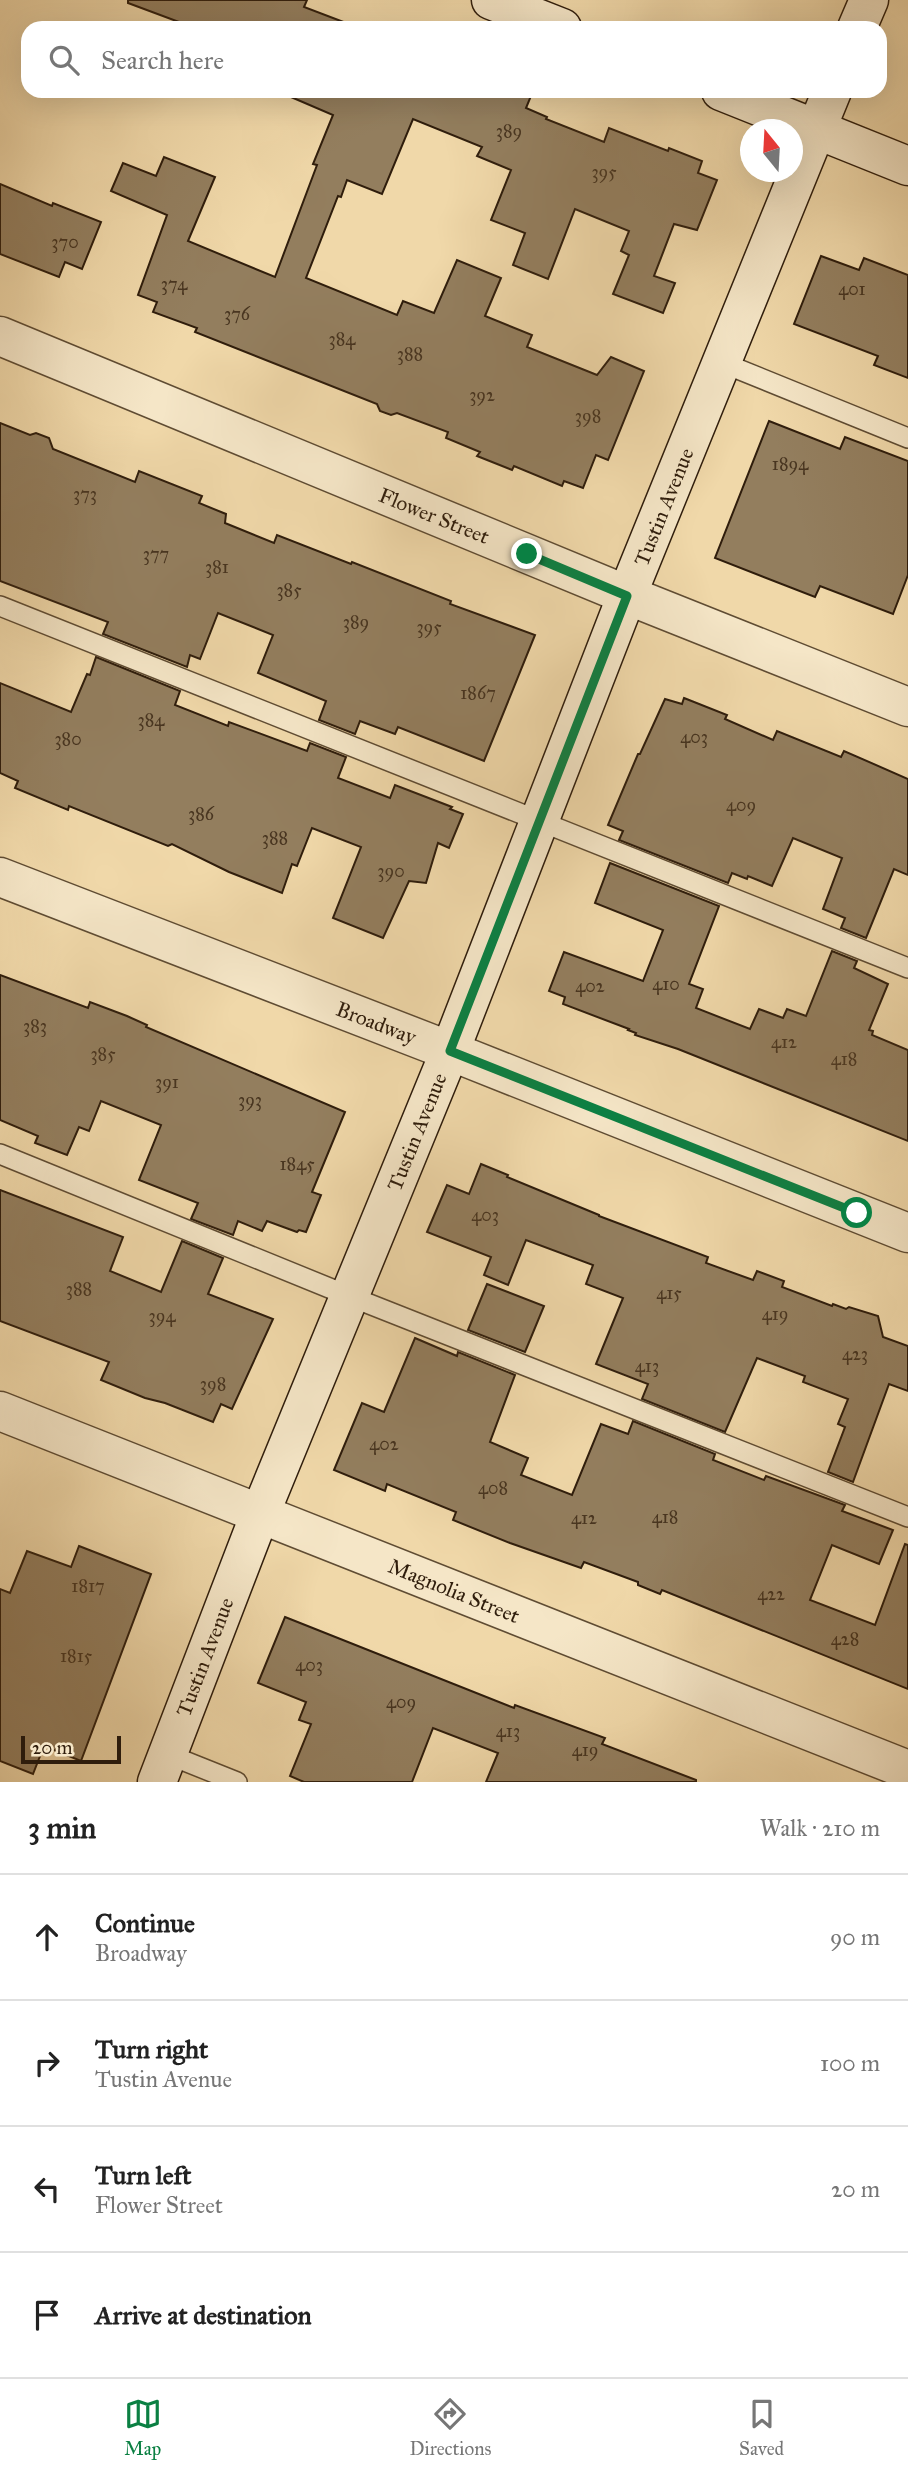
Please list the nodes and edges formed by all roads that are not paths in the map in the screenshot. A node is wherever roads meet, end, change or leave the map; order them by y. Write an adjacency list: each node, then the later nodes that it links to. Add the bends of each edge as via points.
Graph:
1 (491, 0): 3 (street)
2 (869, 0): 4 (street)
3 (544, 21)
4 (861, 21)
5 (739, 98): 7 (street)
6 (829, 98): 7 (street, Tustin Avenue)
7 (817, 129): 8 (street); 10 (street, Tustin Avenue)
8 (908, 166)
9 (0, 336): 12 (street, Flower Street)
10 (723, 363): 11 (lane); 12 (street, Tustin Avenue)
11 (908, 438)
12 (627, 596): 14 (street, Flower Street); 15 (street, Tustin Avenue)
13 (0, 606): 15 (lane)
14 (908, 707)
15 (539, 822): 17 (lane); 18 (street, Tustin Avenue)
16 (0, 877): 18 (street, Broadway)
17 (908, 968)
18 (450, 1051): 20 (street, Broadway); 21 (street, Tustin Avenue)
19 (0, 1154): 21 (lane)
20 (908, 1233)
21 (349, 1296): 23 (street, Tustin Avenue); 24 (lane)
22 (0, 1411): 23 (street, Magnolia Street)
23 (260, 1514): 25 (street, Tustin Avenue); 26 (street, Magnolia Street)
24 (908, 1517)
25 (162, 1768): 27 (lane)
26 (908, 1770)
27 (237, 1782)

